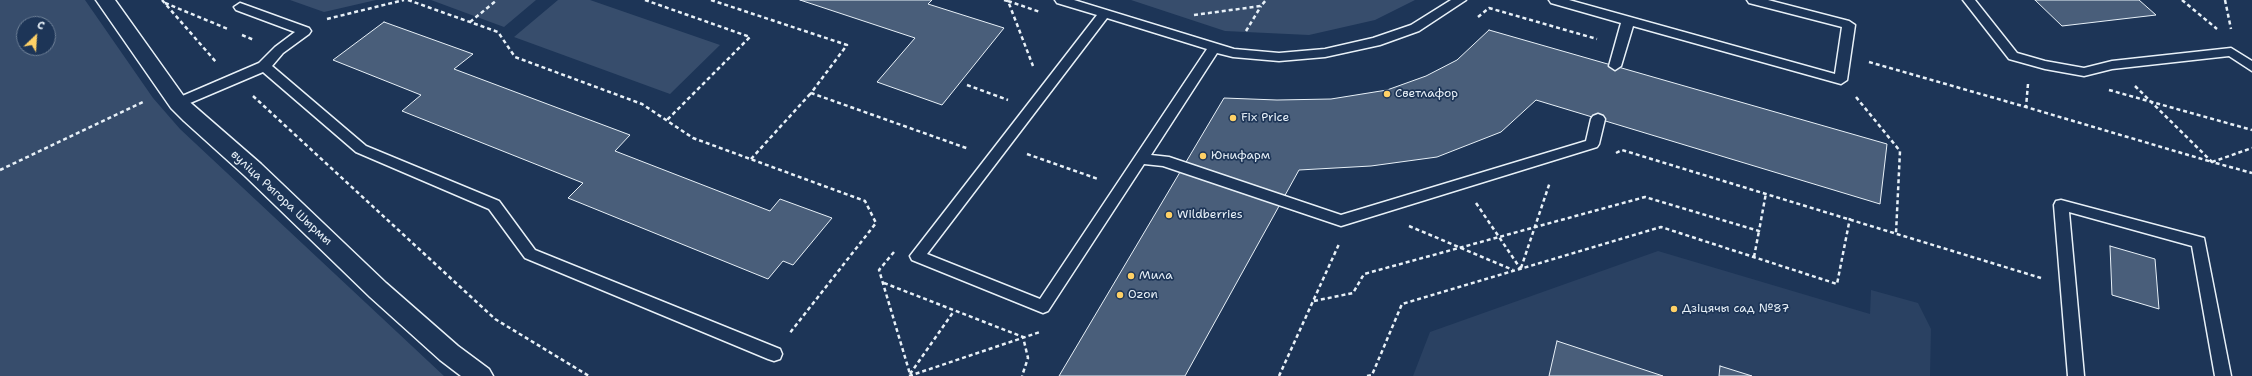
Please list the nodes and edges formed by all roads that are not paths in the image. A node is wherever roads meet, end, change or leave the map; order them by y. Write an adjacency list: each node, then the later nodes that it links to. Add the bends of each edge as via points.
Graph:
1 (105, 0): 14 (street, вуліца Рыгора Шырмы)
2 (1061, 0): 8 (lane)
3 (1460, 0): 10 (lane, via 1415,28 1376,42 1325,53 1279,57 1233,54)
4 (1555, 0): 9 (lane)
5 (1753, 0): 9 (lane, via 1848,26 1841,80)
6 (1968, 0): 13 (lane, via 2013,56 2045,65 2084,72 2112,65 2231,52)
7 (240, 7): 11 (lane, via 305,31 279,50)
8 (1104, 14): 10 (lane); 16 (lane, via 917,256 1043,306)
9 (1628, 21): 12 (lane)
10 (1214, 48): 16 (lane)
11 (264, 66): 14 (lane); 17 (lane, via 361,149 494,206 530,254)
12 (1615, 66)
13 (2252, 67)
14 (178, 103): 18 (street, вуліца Рыгора Шырмы, via 253,170 378,290 449,353)
15 (1598, 118): 16 (lane, via 1592,144 1341,221 1164,161)
16 (1141, 159)
17 (774, 354)
18 (480, 376)
19 (2076, 376): 20 (lane, via 2061,205 2199,242)
20 (2223, 376)

